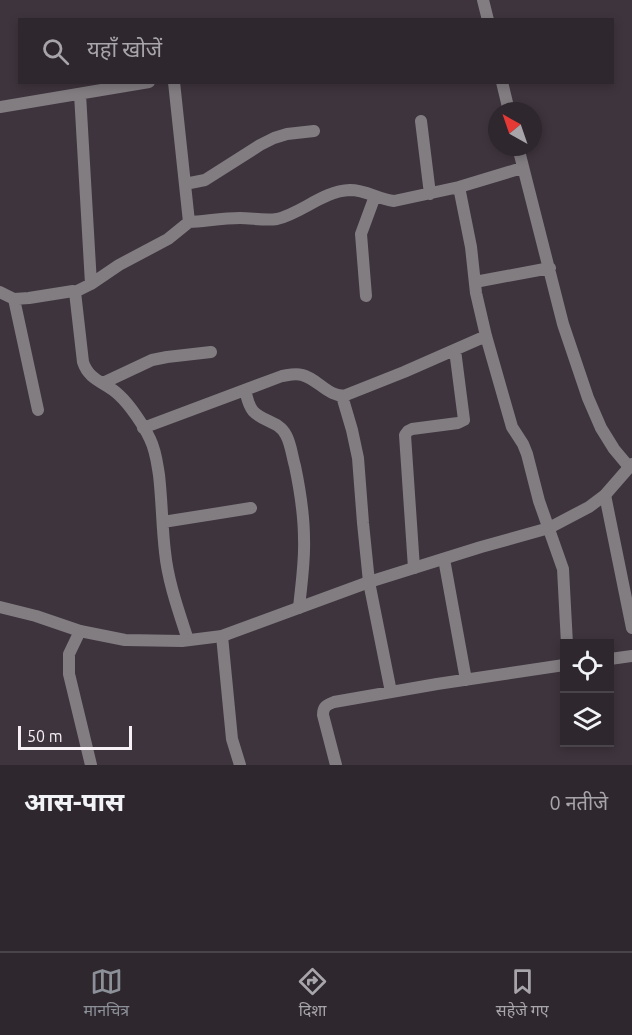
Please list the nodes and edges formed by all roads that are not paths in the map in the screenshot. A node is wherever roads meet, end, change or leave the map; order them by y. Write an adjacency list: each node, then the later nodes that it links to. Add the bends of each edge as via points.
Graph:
1 (483, 0): 2 (street)
2 (488, 18)
3 (138, 84): 6 (street)
4 (174, 84): 13 (street)
5 (502, 84): 7 (street)
6 (80, 94): 8 (street); 20 (street)
7 (507, 102)
8 (0, 107)
9 (421, 121): 15 (street)
10 (314, 131): 13 (street, via 274,138 205,180)
11 (520, 156): 12 (street)
12 (522, 168): 14 (street); 18 (street)
13 (185, 184): 17 (street)
14 (459, 187): 15 (street); 19 (street)
15 (430, 194): 16 (street, via 394,201)
16 (375, 196): 17 (street, via 348,190 274,220); 23 (street, via 361,234)
17 (189, 222): 20 (street)
18 (550, 268): 19 (street); 33 (street, via 563,324 588,398 614,449)
19 (475, 282): 25 (street)
20 (90, 284): 22 (street)
21 (0, 292): 24 (street)
22 (75, 292): 24 (street); 28 (street, via 86,369)
23 (366, 296)
24 (14, 299): 31 (street)
25 (486, 336): 26 (street); 37 (street, via 510,421 524,444)
26 (455, 350): 30 (street); 39 (street, via 464,420 412,429 405,435)
27 (211, 352): 28 (street, via 152,360)
28 (104, 384): 32 (street, via 121,396)
29 (245, 390): 30 (street, via 296,374); 32 (street); 42 (street, via 253,411 281,427 290,444 304,540)
30 (342, 396): 40 (street, via 358,458)
31 (38, 410)
32 (143, 428): 36 (street, via 156,456)
33 (631, 466): 34 (street)
34 (605, 495): 37 (street); 43 (street)
35 (251, 508): 36 (street)
36 (163, 522): 47 (street, via 168,573)
37 (549, 528): 38 (street); 46 (street, via 563,569)
38 (444, 559): 39 (street); 51 (street)
39 (414, 568): 40 (street)
40 (369, 582): 42 (street); 52 (street)
41 (0, 607): 44 (street)
42 (299, 608): 45 (street)
43 (632, 628)
44 (80, 631): 47 (street, via 125,640); 53 (street, via 69,654 69,674)
45 (222, 636): 47 (street); 54 (street, via 232,739)
46 (567, 639)
47 (188, 640)
48 (632, 656): 49 (street)
49 (614, 658)
50 (560, 667): 51 (street)
51 (466, 680): 52 (street)
52 (391, 692): 55 (street, via 334,702 323,709)
53 (91, 765)
54 (240, 765)
55 (336, 765)

